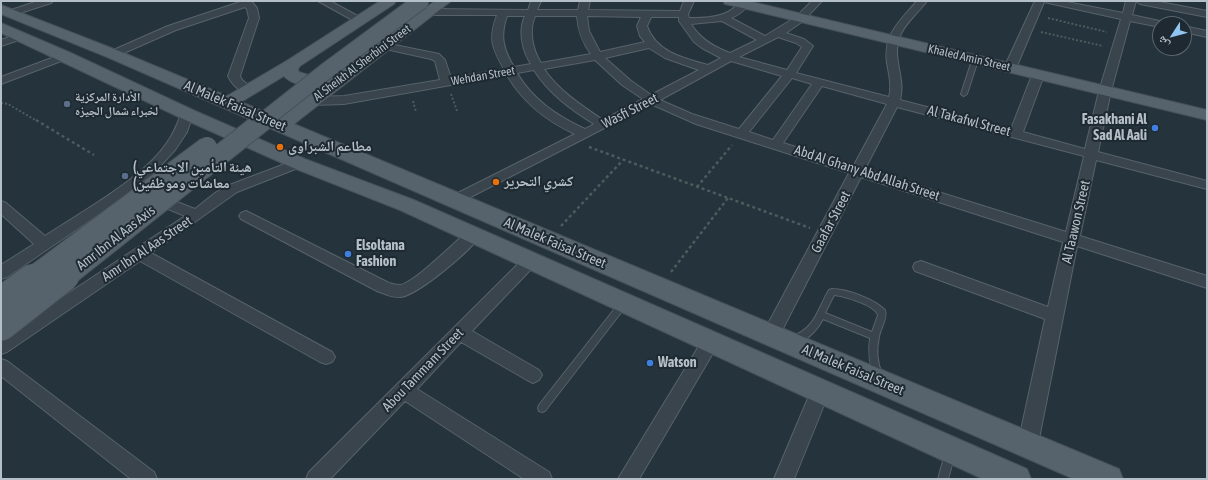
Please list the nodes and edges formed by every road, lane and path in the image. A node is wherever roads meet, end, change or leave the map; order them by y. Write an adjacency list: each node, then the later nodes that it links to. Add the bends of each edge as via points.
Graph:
1 (48, 1): 31 (street)
2 (323, 1): 29 (street)
3 (389, 1): 29 (main road)
4 (404, 1): 103 (main road, Amr Ibn Al Aas Axis, bridge)
5 (444, 1): 18 (main road, Al Sheikh Al Sherbini Street)
6 (504, 1): 20 (street)
7 (536, 1): 21 (street)
8 (689, 1): 27 (street)
9 (817, 1): 28 (street, Wasfi Street)
10 (922, 1): 38 (street)
11 (1040, 1): 24 (street)
12 (1048, 1): 26 (street)
13 (1131, 1): 26 (street, Al Taawon Street)
14 (1140, 1): 17 (street)
15 (246, 2): 42 (street, via 172,28); 58 (street, via 252,8 254,18 234,76 241,86)
16 (737, 3): 25 (street, via 741,9); 28 (main road, Khaled Amin Street)
17 (1188, 6): 23 (street)
18 (425, 7): 20 (street); 40 (main road, Al Sheikh Al Sherbini Street); 107 (main road, Amr Ibn Al Aas Axis, bridge, via 325,72)
19 (583, 7): 21 (street); 22 (street); 44 (street, Abd Al Ghany Abd Allah Street, via 582,25 586,38)
20 (498, 12): 21 (street); 51 (street, via 497,40)
21 (530, 13): 48 (street, via 527,23 528,44)
22 (647, 14): 27 (street); 39 (street, via 642,26 646,38)
23 (1207, 14)
24 (1034, 15): 32 (street); 36 (path)
25 (723, 17): 27 (street); 37 (street)
26 (1126, 17): 30 (street); 36 (street, Al Taawon Street)
27 (684, 18): 45 (street, Al Takafwl Street, via 692,35 700,42)
28 (802, 18): 34 (street, Wasfi Street); 38 (main road, Khaled Amin Street)
29 (360, 20): 47 (main road)
30 (1152, 22)
31 (7, 26): 42 (main road, Al Malek Faisal Street); 43 (main road, Al Malek Faisal Street)
32 (1027, 29): 41 (path); 49 (street)
33 (1192, 31): 35 (street)
34 (776, 33): 37 (street, Wasfi Street); 53 (street, via 808,46)
35 (1207, 34)
36 (1121, 35): 41 (street, Al Taawon Street)
37 (764, 40): 45 (street, Wasfi Street)
38 (893, 40): 46 (main road, Khaled Amin Street); 63 (street, Gaafar Street, via 893,68 897,91)
39 (652, 44): 44 (street, Wehdan Street); 50 (street, via 674,57)
40 (385, 46): 52 (main road, Al Sheikh Al Sherbini Street); 57 (street, via 435,56 440,60)
41 (1116, 50): 59 (street, Al Taawon Street)
42 (113, 54): 65 (main road, Al Malek Faisal Street)
43 (65, 56): 55 (street); 67 (main road, Al Malek Faisal Street)
44 (597, 56): 48 (street, Wehdan Street); 61 (street, Abd Al Ghany Abd Allah Street)
45 (730, 58): 50 (street, Wasfi Street); 53 (street, Al Takafwl Street)
46 (975, 60): 49 (main road, Khaled Amin Street); 60 (lane)
47 (294, 63): 52 (main road, via 290,69 292,75 304,81 323,81); 58 (main road)
48 (537, 67): 51 (street, Wehdan Street); 69 (street, via 560,93)
49 (1010, 68): 54 (main road, Khaled Amin Street)
50 (709, 69): 61 (street, Wasfi Street)
51 (510, 72): 57 (street, Wehdan Street); 73 (street, via 536,106)
52 (347, 73): 62 (main road, Al Sheikh Al Sherbini Street)
53 (789, 75): 56 (street, Al Takafwl Street); 71 (street)
54 (1038, 75): 59 (main road, Khaled Amin Street); 72 (street)
55 (1, 81)
56 (819, 82): 63 (street, Al Takafwl Street); 75 (street)
57 (447, 83): 62 (street, Wehdan Street, via 360,98); 66 (path)
58 (249, 90): 65 (main road)
59 (1105, 91): 68 (main road, Khaled Amin Street); 76 (street, Al Taawon Street)
60 (964, 94)
61 (651, 100): 69 (street, Wasfi Street); 71 (street, Abd Al Ghany Abd Allah Street, via 682,114)
62 (314, 101): 70 (main road, Al Sheikh Al Sherbini Street)
63 (894, 101): 72 (street, Al Takafwl Street); 80 (street, Gaafar Street)
64 (1, 103): 77 (path, via 8,104)
65 (227, 103): 70 (main road, Al Malek Faisal Street)
66 (457, 111)
67 (187, 114): 79 (main road, Al Malek Faisal Street); 82 (street, via 176,141 164,156)
68 (1207, 116)
69 (603, 125): 73 (street, Wasfi Street)
70 (281, 126): 84 (main road, Al Malek Faisal Street)
71 (742, 133): 75 (street, Abd Al Ghany Abd Allah Street); 83 (path)
72 (1016, 133): 76 (street, Al Takafwl Street)
73 (585, 134): 74 (street, Wasfi Street)
74 (572, 141): 78 (path); 86 (street, Wasfi Street)
75 (776, 144): 80 (street, Abd Al Ghany Abd Allah Street)
76 (1091, 153): 81 (street, Al Takafwl Street); 94 (street, Al Taawon Street)
77 (94, 155)
78 (623, 160): 83 (path); 95 (path)
79 (298, 163): 87 (main road, Al Malek Faisal Street); 89 (street, Amr Ibn Al Aas Street, via 226,192)
80 (858, 171): 92 (street, Gaafar Street); 94 (street, Abd Al Ghany Abd Allah Street)
81 (1207, 185)
82 (128, 187): 89 (street); 96 (street)
83 (697, 187): 85 (path)
84 (426, 188): 86 (main road, Al Malek Faisal Street); 87 (main road, via 428,191 420,202)
85 (728, 198): 92 (path); 102 (path)
86 (456, 200): 91 (main road, via 441,207); 95 (main road, Al Malek Faisal Street)
87 (408, 204): 91 (main road, Al Malek Faisal Street)
88 (1, 206): 96 (street)
89 (197, 215): 97 (street, Amr Ibn Al Aas Street)
90 (246, 216): 93 (street, via 383,287 396,291 418,283)
91 (439, 219): 93 (main road, Al Malek Faisal Street)
92 (825, 233): 110 (street, Gaafar Street)
93 (474, 234): 98 (main road, Al Malek Faisal Street)
94 (1072, 239): 101 (street, Abd Al Ghany Abd Allah Street); 106 (street, Al Taawon Street)
95 (548, 240): 102 (main road, Al Malek Faisal Street)
96 (44, 244): 100 (street)
97 (140, 254): 112 (street, Amr Ibn Al Aas Street); 113 (street)
98 (531, 260): 104 (main road, Al Malek Faisal Street); 108 (street, Abou Tammam Street)
99 (921, 267): 106 (street)
100 (1, 273)
101 (1207, 282)
102 (659, 287): 110 (main road, Al Malek Faisal Street)
103 (1, 300)
104 (625, 302): 111 (main road, Al Malek Faisal Street); 119 (lane)
105 (821, 314): 109 (lane); 109 (lane, via 830,295 835,292 877,307 882,315); 110 (lane, via 809,333 798,338)
106 (1054, 316): 120 (street, Al Taawon Street)
107 (1, 328)
108 (460, 333): 115 (street); 117 (street, Abou Tammam Street)
109 (874, 336): 116 (lane, via 873,358)
110 (778, 338): 116 (main road, Al Malek Faisal Street)
111 (711, 341): 118 (main road, Al Malek Faisal Street); 125 (street)
112 (1, 347)
113 (326, 358)
114 (1, 366): 123 (street)
115 (533, 375)
116 (881, 382): 120 (main road, Al Malek Faisal Street)
117 (404, 390): 122 (street, Abou Tammam Street); 124 (street)
118 (821, 390): 121 (main road, Al Malek Faisal Street); 126 (street)
119 (542, 408)
120 (1028, 444): 129 (main road, Al Malek Faisal Street)
121 (951, 450): 127 (lane); 128 (main road, Al Malek Faisal Street)
122 (320, 478)
123 (147, 479)
124 (542, 479)
125 (628, 479)
126 (784, 479)
127 (942, 479)
128 (1015, 479)
129 (1108, 479)

